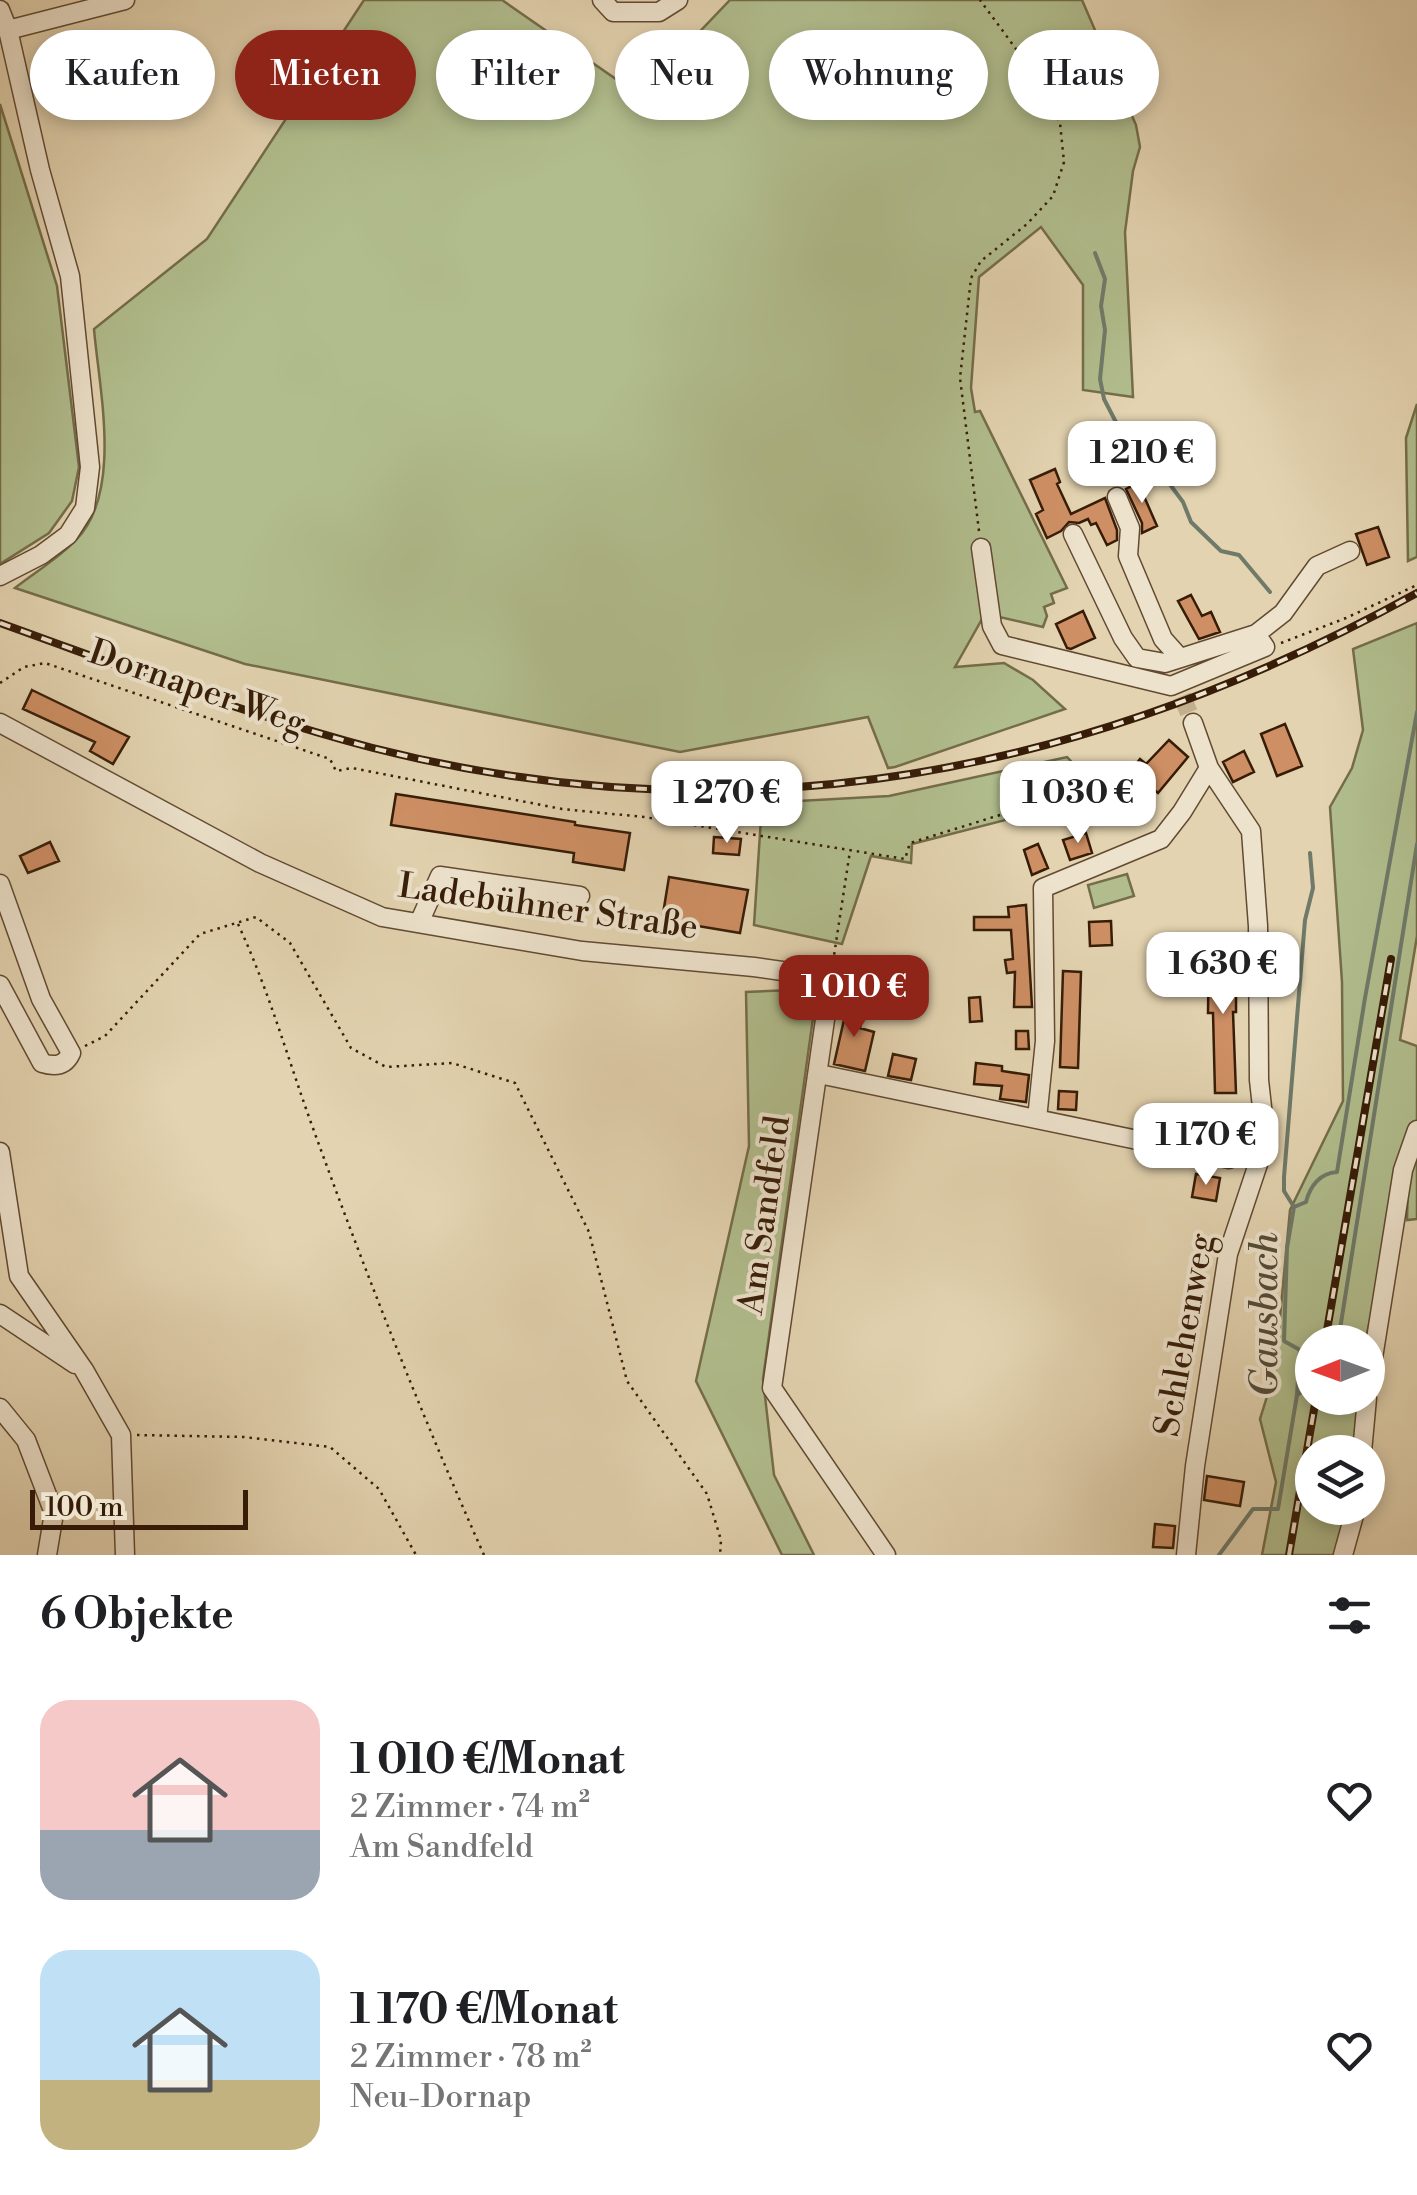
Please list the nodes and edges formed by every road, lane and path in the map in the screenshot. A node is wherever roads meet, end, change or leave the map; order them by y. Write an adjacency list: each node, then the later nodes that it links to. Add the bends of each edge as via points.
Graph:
1 (125, 0): 6 (street)
2 (602, 0): 3 (street, via 613,12 660,12)
3 (678, 0)
4 (980, 0): 9 (path, via 1046,92 1060,123 1064,162 1053,196 971,278 960,378)
5 (0, 10): 6 (street)
6 (8, 30): 11 (street, via 70,276 90,467 85,508 68,535)
7 (1117, 497): 14 (street, via 1130,528 1128,556 1163,639)
8 (1073, 534): 14 (street, via 1137,658)
9 (981, 548): 13 (street, via 992,626 1002,645 1180,690)
10 (1350, 551): 13 (street, via 1317,566)
11 (0, 576)
12 (1417, 585): 13 (path, via 1346,618)
13 (1260, 640): 14 (street)
14 (1180, 658)
15 (0, 683): 20 (path, Dornaper Weg, via 24,667 46,663 330,759 336,770)
16 (0, 723): 24 (street, Ladebühner Straße, via 260,863 382,917)
17 (1193, 723): 18 (street)
18 (1210, 768): 29 (street, via 1161,839 1043,888 1045,1042); 45 (street, Schlehenweg, via 1251,831 1264,1134 1228,1254)
19 (1077, 791): 20 (path, via 910,844 905,859)
20 (850, 851): 25 (path)
21 (0, 884): 27 (street, via 42,999)
22 (580, 896): 24 (street, via 440,876)
23 (237, 923): 27 (path, via 200,934 105,1036); 42 (path); 43 (path, via 256,917 290,943 351,1048 386,1067 452,1063 516,1083 589,1232 628,1381 707,1494)
24 (419, 923): 25 (street, Ladebühner Straße, via 582,951)
25 (831, 978): 28 (street, Am Sandfeld)
26 (0, 985): 27 (street, via 42,1063 58,1066)
27 (71, 1053)
28 (818, 1074): 29 (street); 44 (street, Am Sandfeld, via 772,1388)
29 (1036, 1119): 32 (street)
30 (1417, 1130): 34 (street, via 1403,1170)
31 (0, 1152): 35 (street, via 19,1276)
32 (1229, 1159)
33 (0, 1314): 35 (street)
34 (1378, 1325)
35 (84, 1370): 37 (street)
36 (0, 1408): 39 (street, via 26,1440 54,1513)
37 (121, 1434): 40 (street); 41 (path, via 330,1447 379,1489)
38 (1352, 1525): 46 (street)
39 (47, 1555)
40 (125, 1555)
41 (416, 1555)
42 (484, 1555)
43 (720, 1555)
44 (886, 1555)
45 (1186, 1555)
46 (1344, 1555)

